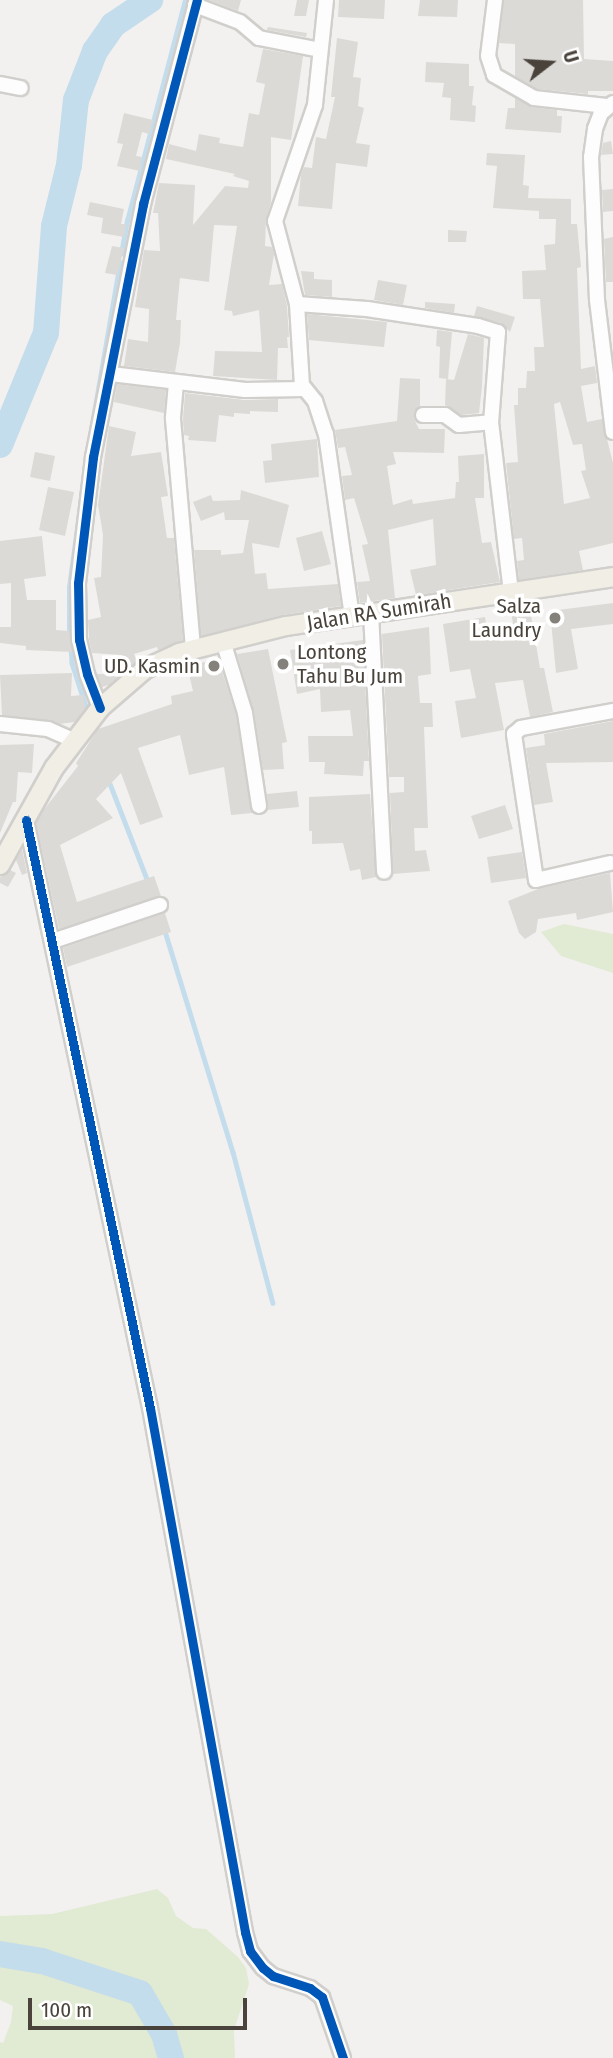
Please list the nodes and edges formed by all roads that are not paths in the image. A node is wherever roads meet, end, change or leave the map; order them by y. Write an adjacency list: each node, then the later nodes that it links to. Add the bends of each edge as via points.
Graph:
1 (326, 0): 4 (street)
2 (495, 0): 7 (street, via 488,56 494,75 534,98)
3 (196, 3): 4 (street, via 240,22 259,38); 9 (street, via 143,204)
4 (320, 50): 8 (street, via 315,105 276,215)
5 (0, 84): 6 (street)
6 (21, 88)
7 (610, 105): 14 (street, via 601,113 592,141 592,181 597,300)
8 (296, 304): 11 (street); 13 (street, via 367,309 496,331 499,342)
9 (111, 374): 10 (street); 22 (street, via 93,457 78,583 79,640)
10 (176, 383): 11 (street, via 245,390); 20 (street, via 173,419)
11 (303, 389): 18 (street, via 315,401 326,434)
12 (423, 415): 13 (street, via 445,415 459,425)
13 (491, 422): 16 (street)
14 (613, 432)
15 (613, 578): 16 (main road, Jalan RA Sumirah)
16 (511, 592): 17 (main road, Jalan RA Sumirah)
17 (371, 613): 18 (main road, Jalan RA Sumirah); 29 (street)
18 (352, 616): 19 (main road, Jalan RA Sumirah)
19 (223, 641): 20 (main road, Jalan RA Sumirah); 25 (street, via 245,713)
20 (193, 649): 22 (main road, Jalan RA Sumirah, via 145,669)
21 (613, 711): 27 (street, via 522,728 514,734 536,880)
22 (97, 712): 24 (main road, Jalan RA Sumirah)
23 (0, 724): 24 (street, via 48,729)
24 (75, 741): 26 (main road, Jalan RA Sumirah, via 54,768)
25 (259, 806)
26 (26, 820): 28 (main road, Jalan RA Sumirah); 31 (street)
27 (610, 863)
28 (0, 865)
29 (384, 872)
30 (160, 905): 31 (street)
31 (53, 941): 32 (street, via 150,1408 245,1932 250,1951 263,1968 322,1997)
32 (343, 2058)

